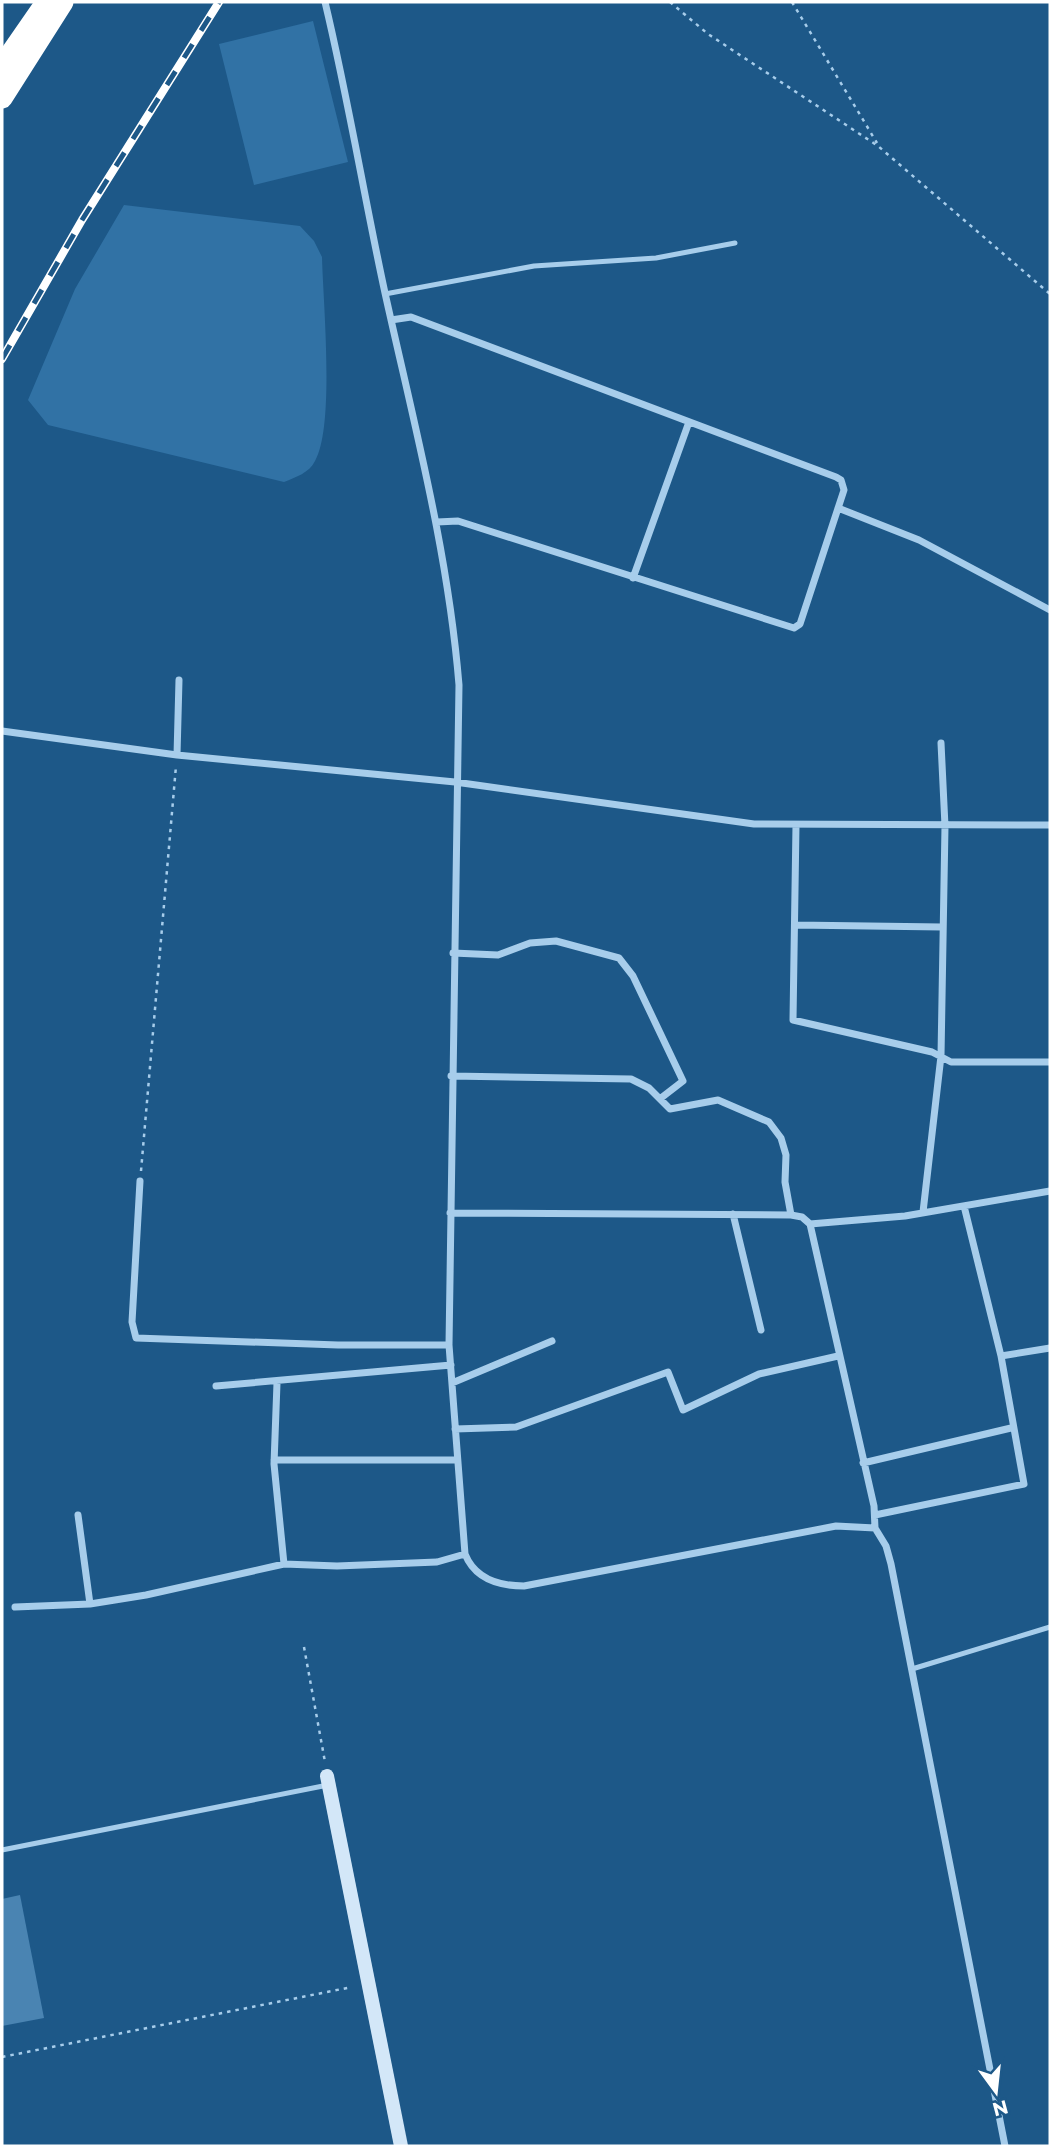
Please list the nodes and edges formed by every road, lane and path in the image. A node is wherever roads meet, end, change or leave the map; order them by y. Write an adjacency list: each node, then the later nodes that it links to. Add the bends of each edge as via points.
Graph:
1 (47, 2): 6 (highway)
2 (63, 2): 7 (highway)
3 (325, 2): 10 (street)
4 (670, 2): 8 (path, via 708,33)
5 (792, 2): 8 (path)
6 (2, 66)
7 (2, 97)
8 (878, 146): 11 (path)
9 (735, 243): 10 (lane, via 656,258 534,266)
10 (385, 294): 12 (street)
11 (1050, 294)
12 (391, 320): 13 (street, via 411,317); 15 (street)
13 (689, 422): 14 (street, via 836,477 844,490); 16 (street)
14 (838, 508): 16 (street, via 797,627); 17 (street, via 919,540)
15 (438, 523): 16 (street, via 458,521); 22 (street, via 453,610 458,685)
16 (633, 578)
17 (1050, 610)
18 (179, 680): 21 (street)
19 (2, 731): 21 (street)
20 (941, 743): 25 (street)
21 (177, 755): 22 (street); 33 (path)
22 (455, 782): 23 (street, via 754,824); 28 (street)
23 (796, 825): 25 (street); 26 (street)
24 (1050, 825): 25 (street)
25 (946, 826): 27 (street)
26 (795, 925): 27 (street); 29 (street, via 793,1020)
27 (942, 927): 29 (street)
28 (453, 953): 31 (street); 32 (street, via 498,955 530,943 556,941 619,958 633,976 683,1081)
29 (941, 1056): 30 (street, via 951,1062); 36 (street)
30 (1050, 1062)
31 (452, 1076): 32 (street, via 631,1079); 37 (street)
32 (661, 1098): 39 (street, via 670,1109 718,1100 769,1122 786,1155)
33 (140, 1181): 43 (street, via 132,1322 136,1338)
34 (1050, 1191): 35 (street)
35 (964, 1206): 36 (street); 46 (street)
36 (923, 1212): 40 (street)
37 (450, 1213): 38 (street); 43 (street)
38 (733, 1214): 39 (street); 41 (street)
39 (791, 1215): 40 (street)
40 (810, 1224): 45 (street)
41 (761, 1330)
42 (552, 1341): 49 (street)
43 (449, 1345): 47 (street)
44 (1050, 1348): 46 (street)
45 (838, 1356): 52 (street, via 759,1374 684,1410 668,1372 516,1427); 55 (street)
46 (1001, 1356): 51 (street)
47 (451, 1365): 48 (street); 49 (street)
48 (277, 1382): 50 (street); 53 (street)
49 (452, 1383): 52 (street)
50 (216, 1386)
51 (1011, 1428): 55 (street); 57 (street, via 1024,1484)
52 (455, 1429): 54 (street)
53 (274, 1460): 54 (street); 60 (street)
54 (457, 1460): 59 (street)
55 (863, 1463): 57 (street)
56 (78, 1515): 61 (street)
57 (875, 1515): 58 (street)
58 (875, 1528): 59 (street, via 835,1526 524,1586 496,1583 478,1575); 65 (street, via 891,1564)
59 (465, 1554): 60 (street, via 437,1562)
60 (284, 1564): 61 (street)
61 (90, 1604): 62 (street)
62 (15, 1607)
63 (1050, 1627): 65 (lane)
64 (304, 1647): 66 (path)
65 (912, 1669): 71 (street)
66 (328, 1780): 67 (lane); 68 (street)
67 (2, 1850)
68 (369, 1984): 69 (path); 70 (street)
69 (2, 2057)
70 (401, 2146)
71 (1005, 2146)

